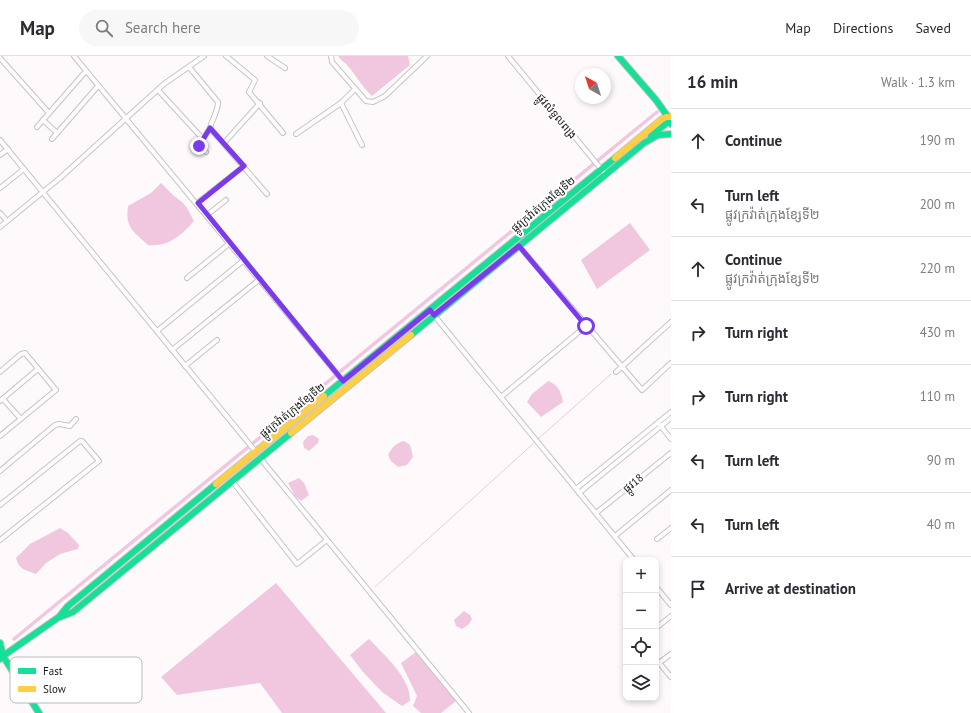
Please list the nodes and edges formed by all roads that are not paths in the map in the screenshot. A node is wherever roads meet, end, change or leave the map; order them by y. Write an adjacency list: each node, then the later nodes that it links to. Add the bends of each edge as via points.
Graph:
1 (74, 56): 14 (street)
2 (192, 56): 11 (street)
3 (204, 56): 11 (street)
4 (226, 56): 18 (street, via 255,80 249,92)
5 (267, 56): 13 (street)
6 (331, 56): 16 (street, via 332,62)
7 (427, 56): 16 (street, via 385,96 373,102 366,101)
8 (508, 56): 40 (street, ផ្លូវលំទួលពង្រ)
9 (618, 56): 23 (main road)
10 (0, 58): 20 (street)
11 (197, 61): 12 (street)
12 (189, 67): 17 (street); 25 (street, via 218,102 218,109)
13 (285, 68)
14 (86, 71): 15 (street); 20 (street)
15 (98, 86): 21 (street); 26 (street)
16 (355, 89): 19 (street)
17 (158, 90): 21 (street); 31 (street)
18 (260, 103): 27 (street); 33 (street)
19 (341, 103): 28 (street); 35 (street)
20 (49, 113): 22 (street)
21 (126, 118): 44 (street); 47 (street)
22 (43, 120): 24 (street); 26 (street)
23 (670, 120): 34 (main road); 40 (main road, ផ្លូវក្រវ៉ាត់ក្រុងខ្សែទី២, via 661,120)
24 (37, 127)
25 (210, 128): 31 (street); 33 (street)
26 (57, 133): 30 (street)
27 (282, 133)
28 (296, 134)
29 (671, 134): 34 (main road, ផ្លូវក្រវ៉ាត់ក្រុងខ្សែទី២, via 658,135)
30 (52, 139)
31 (203, 139): 37 (street, via 199,146)
32 (0, 140): 36 (street)
33 (224, 143): 39 (street)
34 (644, 143): 42 (main road, ផ្លូវក្រវ៉ាត់ក្រុងខ្សែទី២)
35 (362, 145)
36 (8, 149): 38 (street); 41 (street)
37 (206, 152)
38 (0, 156)
39 (244, 166): 45 (street); 47 (street)
40 (599, 167): 42 (street, ផ្លូវលំទួលពង្រ); 52 (main road, ផ្លូវក្រវ៉ាត់ក្រុងខ្សែទី២)
41 (24, 169): 43 (street); 44 (street)
42 (606, 175): 54 (main road, ផ្លូវក្រវ៉ាត់ក្រុងខ្សែទី២)
43 (0, 188)
44 (42, 192): 50 (street); 62 (street)
45 (267, 194)
46 (226, 200): 49 (street)
47 (198, 203): 49 (street)
48 (0, 213): 50 (street)
49 (207, 215): 53 (street)
50 (7, 221): 51 (street)
51 (0, 227)
52 (515, 241): 54 (street); 58 (main road, ផ្លូវក្រវ៉ាត់ក្រុងខ្សែទី២)
53 (230, 243): 55 (street); 56 (street)
54 (519, 246): 59 (main road, ផ្លូវក្រវ៉ាត់ក្រុងខ្សែទី២); 61 (street)
55 (244, 260): 57 (street); 62 (street)
56 (187, 278)
57 (260, 279): 64 (street); 71 (street)
58 (430, 310): 59 (street); 71 (main road, ផ្លូវក្រវ៉ាត់ក្រុងខ្សែទី២)
59 (434, 315): 72 (main road, ផ្លូវក្រវ៉ាត់ក្រុងខ្សែទី២); 73 (street)
60 (671, 322): 67 (street)
61 (586, 326): 67 (street); 73 (street)
62 (157, 331): 64 (street)
63 (217, 340): 66 (street)
64 (172, 350): 66 (street)
65 (671, 363): 67 (street, via 642,390)
66 (185, 366): 82 (street)
67 (621, 367): 70 (street)
68 (38, 369): 69 (street, via 25,353); 74 (street); 77 (street, via 56,390)
69 (0, 372)
70 (616, 372)
71 (342, 379): 72 (main road); 82 (main road, ផ្លូវក្រវ៉ាត់ក្រុងខ្សែទី២)
72 (348, 386): 82 (main road, ផ្លូវក្រវ៉ាត់ក្រុងខ្សែទី២)
73 (501, 398): 87 (street)
74 (2, 400): 77 (street)
75 (671, 412): 79 (street)
76 (671, 418): 79 (street)
77 (21, 419): 80 (street)
78 (76, 419): 85 (street, via 70,426 55,425)
79 (659, 425): 81 (street); 84 (street)
80 (0, 436)
81 (671, 439)
82 (254, 451): 86 (main road, ផ្លូវក្រវ៉ាត់ក្រុងខ្សែទី២); 96 (street); 101 (main road, ផ្លូវក្រវ៉ាត់ក្រុងខ្សែទី២, via 68,606)
83 (671, 453): 91 (street, ផ្លូវ18)
84 (619, 458): 87 (street); 89 (street)
85 (0, 471)
86 (232, 481): 96 (street, via 297,564); 101 (main road, ផ្លូវក្រវ៉ាត់ក្រុងខ្សែទី២, via 73,612)
87 (576, 489): 89 (street)
88 (671, 490): 93 (street)
89 (579, 493): 91 (street)
90 (0, 505): 95 (street, via 80,441 99,460)
91 (596, 513): 93 (street)
92 (671, 528): 94 (street)
93 (615, 536): 97 (street)
94 (657, 539)
95 (0, 540)
96 (327, 540): 111 (street)
97 (632, 557)
98 (659, 591): 99 (street)
99 (671, 605)
100 (671, 616): 102 (street)
101 (59, 617): 105 (main road, ផ្លូវក្រវ៉ាត់ក្រុងខ្សែទី២)
102 (659, 626)
103 (0, 643): 105 (main road)
104 (671, 654): 106 (street)
105 (1, 656): 107 (main road)
106 (659, 663): 108 (street)
107 (10, 670)
108 (671, 677)
109 (32, 703): 110 (main road)
110 (39, 713)
111 (469, 713)

